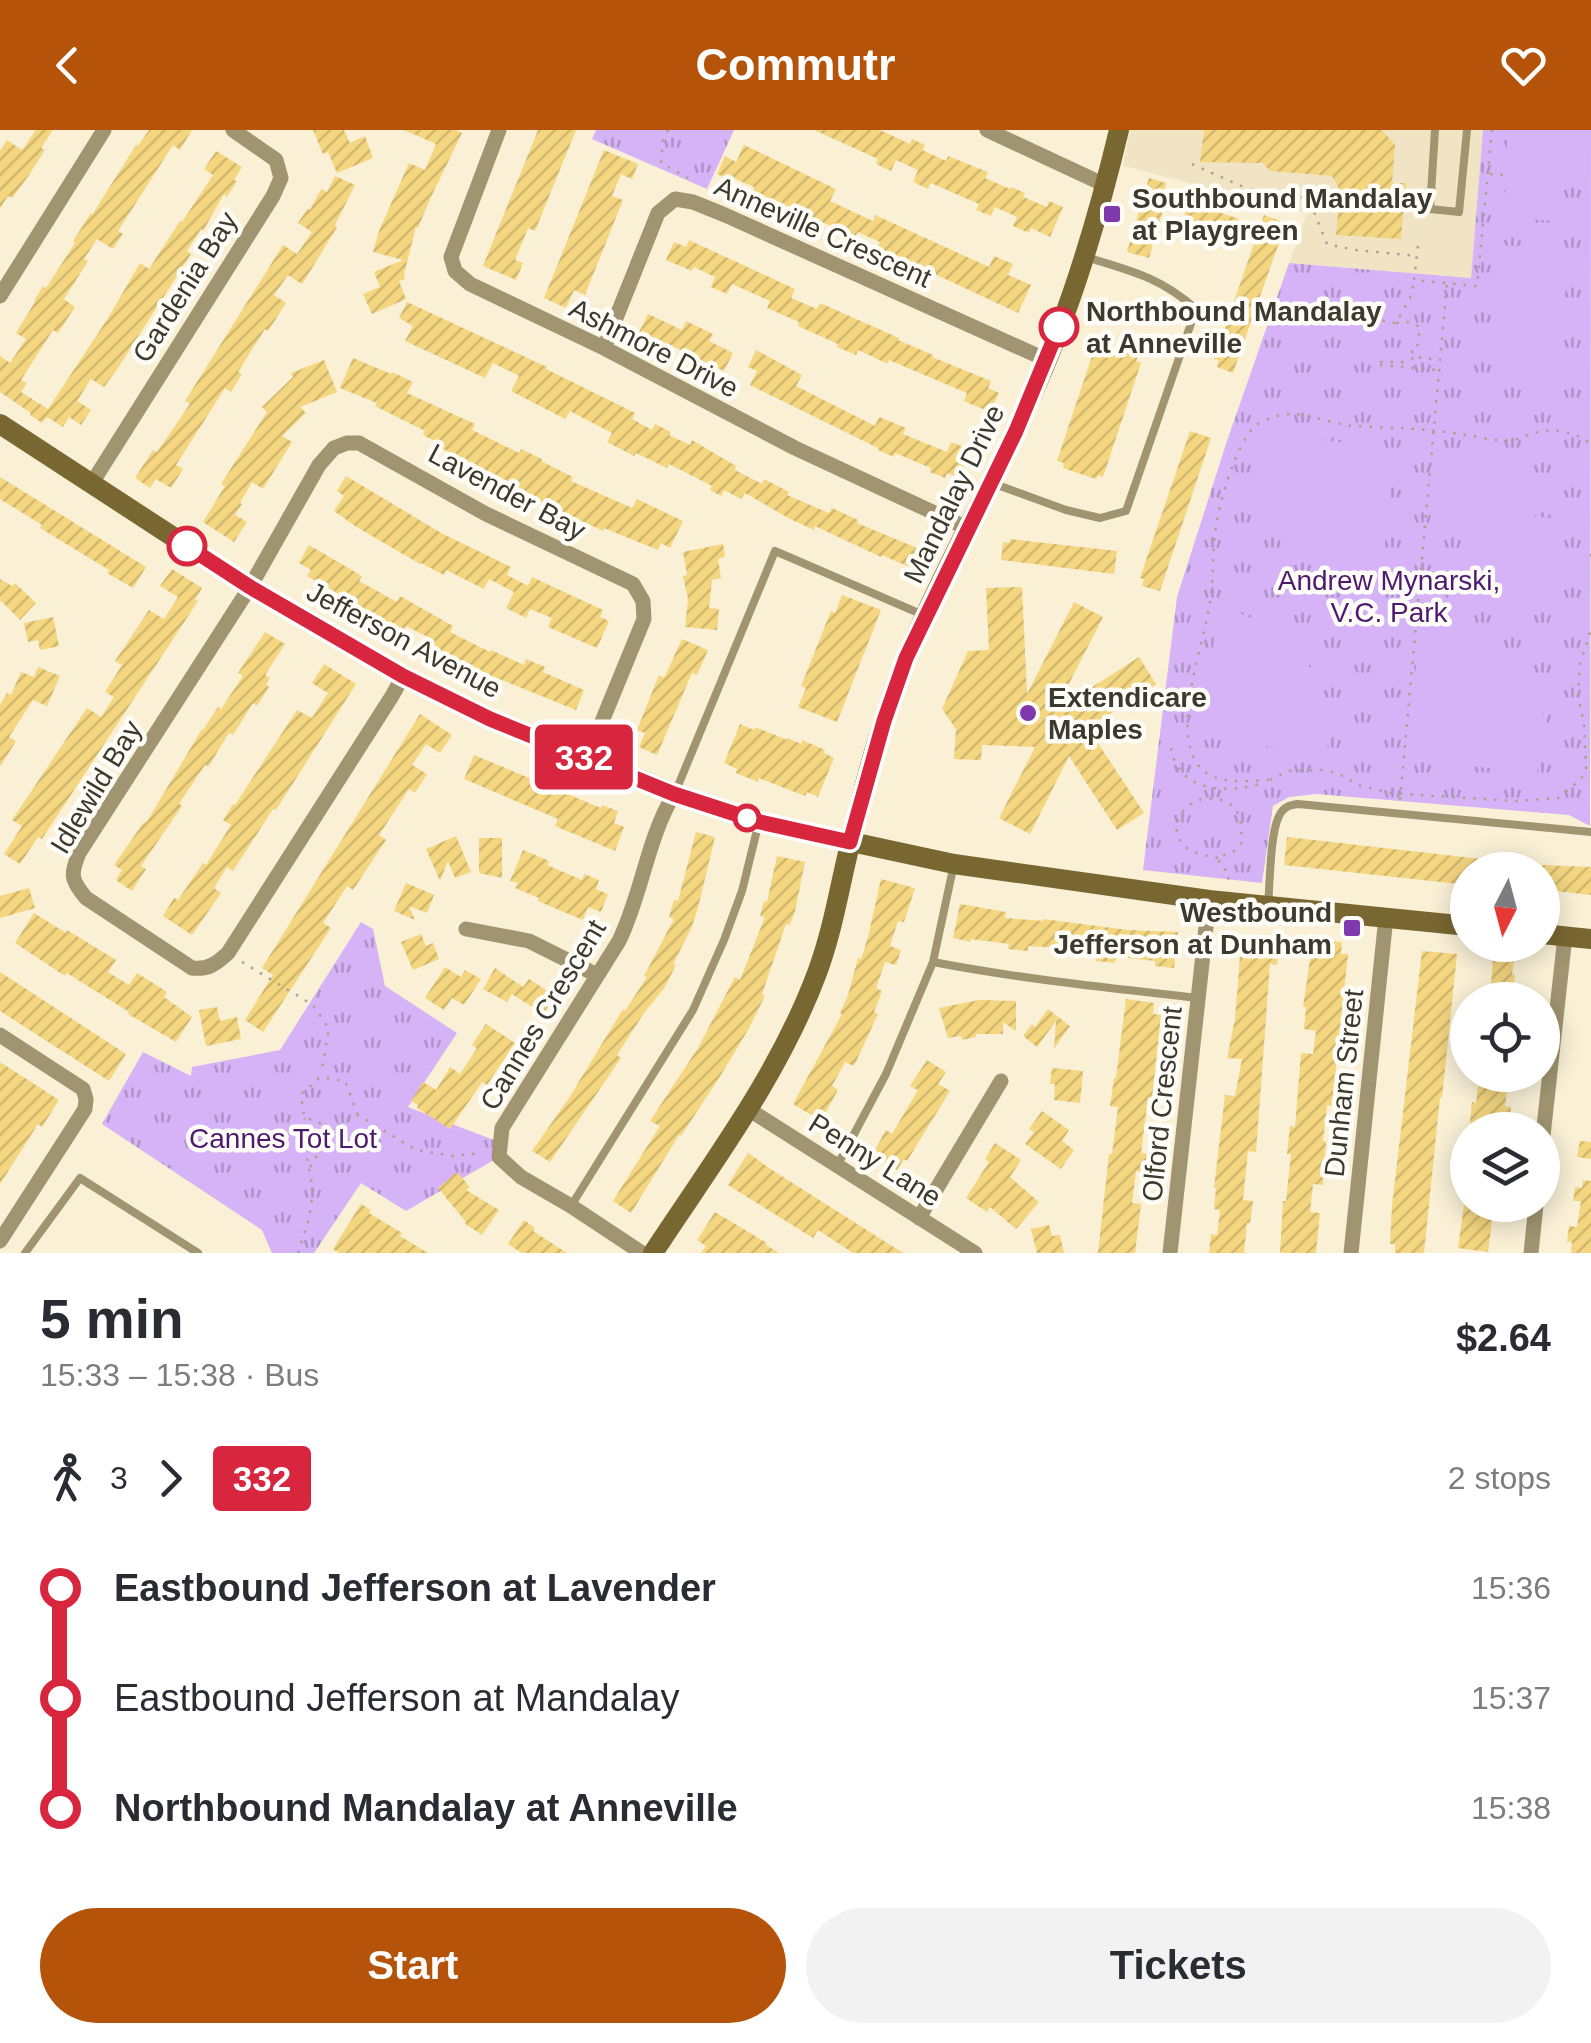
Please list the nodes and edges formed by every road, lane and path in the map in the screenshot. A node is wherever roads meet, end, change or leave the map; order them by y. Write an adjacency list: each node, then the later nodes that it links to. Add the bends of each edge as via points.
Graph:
1 (104, 130): 21 (street)
2 (233, 130): 32 (street, Gardenia Bay, via 276,160 281,178)
3 (499, 130): 24 (street, Ashmore Drive, via 451,257 455,271)
4 (668, 130): 14 (path, via 662,164)
5 (988, 130): 10 (street)
6 (1119, 130): 15 (street, Mandalay Drive)
7 (1434, 130): 8 (lane, via 1430,209 1459,212)
8 (1466, 130)
9 (1492, 130): 12 (path)
10 (1015, 136): 15 (street)
11 (1192, 164): 18 (path, via 1248,189 1305,199 1327,244)
12 (1488, 174): 13 (path); 20 (path, via 1478,286)
13 (1504, 175)
14 (688, 178)
15 (1104, 185): 17 (street, Mandalay Drive)
16 (1418, 246): 18 (path)
17 (1084, 256): 26 (street, Mandalay Drive); 33 (lane, via 1140,273 1175,290 1196,310 1126,511 1100,518)
18 (1417, 256): 19 (path)
19 (1414, 280): 20 (path); 23 (path)
20 (1447, 284): 27 (path)
21 (0, 296)
22 (1374, 316): 23 (path)
23 (1396, 323): 25 (path, via 1420,327)
24 (604, 348): 26 (street, Anneville Crescent, via 658,213 675,199); 34 (street, Ashmore Drive, via 795,448)
25 (1415, 358): 27 (path); 28 (path, via 1380,364)
26 (1047, 360): 33 (street, Mandalay Drive)
27 (1440, 360): 28 (path)
28 (1439, 370): 30 (path)
29 (0, 424): 32 (street, Jefferson Avenue)
30 (1434, 430): 31 (path, via 1508,440 1562,430); 43 (path, via 1349,425 1296,413 1246,434 1218,512 1188,740 1196,762 1216,778); 46 (path)
31 (1591, 444)
32 (92, 483): 37 (street, Jefferson Avenue)
33 (992, 483): 34 (street, Mandalay Drive)
34 (969, 528): 38 (street, Mandalay Drive)
35 (1591, 554): 36 (path)
36 (1591, 560)
37 (250, 587): 40 (street, Jefferson Avenue); 42 (street, Lavender Bay, via 334,448 359,443 379,452 502,522 633,584 644,619); 64 (street, Idlewild Bay, via 72,871 86,898 192,968 206,970)
38 (925, 616): 45 (lane, via 775,551); 52 (street, Mandalay Drive, via 884,721)
39 (1591, 629): 46 (path, via 1578,697 1586,770 1569,791 1537,801)
40 (403, 676): 42 (street, Jefferson Avenue); 64 (street)
41 (1171, 748): 44 (path, via 1177,768)
42 (587, 758): 45 (street, Jefferson Avenue)
43 (1269, 780): 44 (path); 46 (path, via 1322,770)
44 (1211, 788): 47 (path)
45 (674, 794): 50 (street, Jefferson Avenue); 66 (street, Cannes Crescent, via 660,817 631,916)
46 (1401, 794): 49 (path)
47 (1210, 797): 48 (path); 53 (path, via 1240,813 1241,844); 53 (path, via 1186,806 1179,816 1180,838 1193,851)
48 (1210, 803)
49 (1399, 813): 51 (lane); 57 (lane, via 1288,805 1275,826)
50 (760, 822): 52 (street, Jefferson Avenue); 79 (lane, via 724,940 692,1010)
51 (1591, 832)
52 (850, 842): 54 (street, Jefferson Avenue); 71 (street, Mandalay Drive, via 818,969)
53 (1218, 858): 55 (path, via 1230,873)
54 (954, 864): 56 (street, Jefferson Avenue); 65 (lane)
55 (1228, 881)
56 (1209, 900): 57 (street, Jefferson Avenue); 67 (street, Olford Crescent)
57 (1268, 906): 58 (street, Jefferson Avenue)
58 (1386, 917): 59 (street, Jefferson Avenue); 90 (street, Dunham Street)
59 (1450, 924)
60 (466, 929): 66 (street, via 530,941)
61 (1560, 936): 62 (street)
62 (1565, 936): 63 (street); 72 (street)
63 (1591, 939)
64 (228, 953): 69 (path, via 313,1005 328,1029)
65 (933, 962): 67 (lane); 77 (lane, via 886,1074)
66 (597, 975): 76 (street, Cannes Crescent, via 502,1128)
67 (1198, 998): 89 (street, Olford Crescent)
68 (0, 1036): 82 (street, via 82,1089 86,1099)
69 (320, 1076): 73 (path, via 345,1081); 74 (path, via 301,1094)
70 (1001, 1081): 80 (street)
71 (748, 1109): 77 (street, Penny Lane); 87 (street, Mandalay Drive)
72 (1546, 1112)
73 (358, 1115): 75 (path); 76 (path, via 416,1150 453,1156)
74 (304, 1117): 75 (path); 78 (path)
75 (334, 1126): 78 (path)
76 (498, 1150): 79 (street, Cannes Crescent, via 520,1177)
77 (837, 1166): 80 (street, Penny Lane)
78 (309, 1168): 85 (path, via 309,1220)
79 (571, 1206): 86 (street, Cannes Crescent)
80 (919, 1218): 88 (street, Penny Lane)
81 (1534, 1222): 91 (street)
82 (0, 1240)
83 (26, 1253): 84 (lane, via 80,1178)
84 (198, 1253)
85 (298, 1253)
86 (642, 1253)
87 (653, 1253)
88 (975, 1253)
89 (1170, 1253)
90 (1351, 1253)
91 (1531, 1253)

